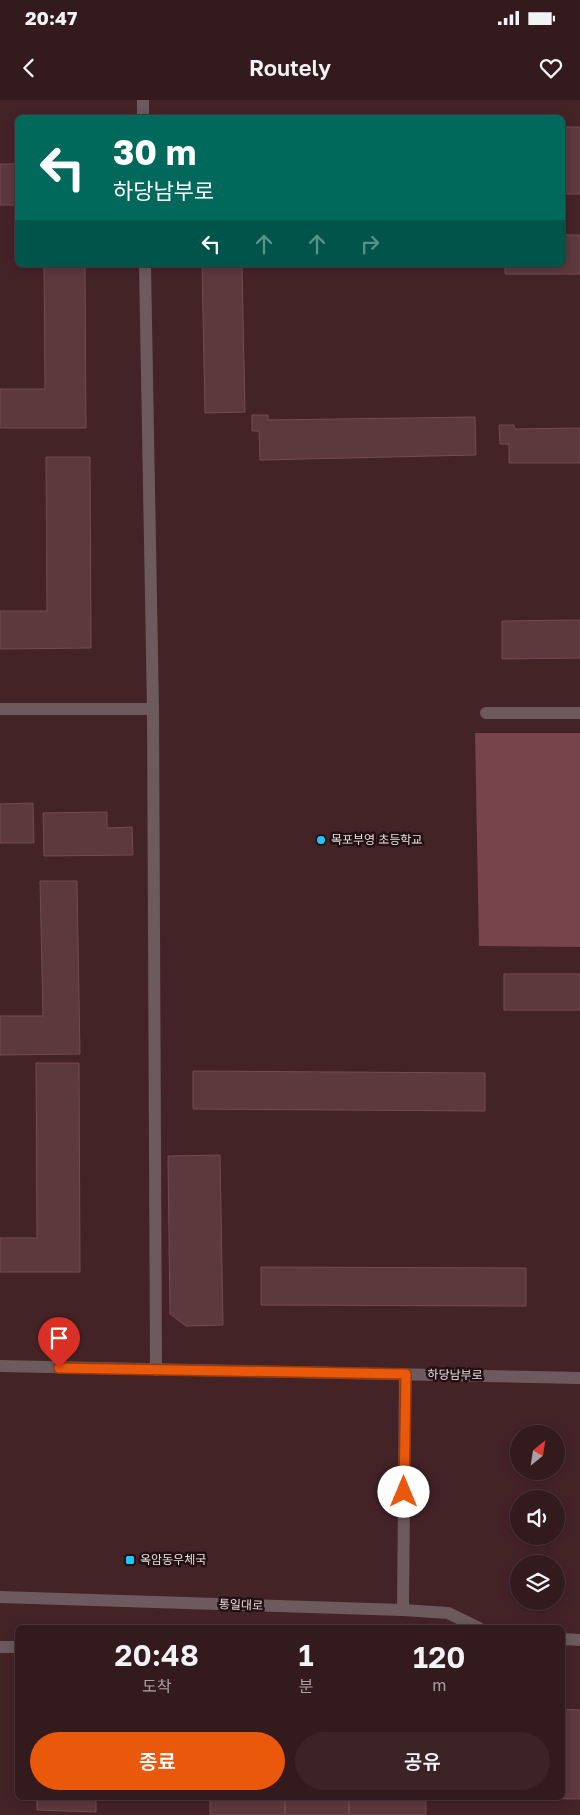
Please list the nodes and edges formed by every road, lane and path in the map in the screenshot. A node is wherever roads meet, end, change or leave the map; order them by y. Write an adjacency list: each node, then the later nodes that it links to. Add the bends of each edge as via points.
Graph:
1 (143, 100): 2 (street)
2 (143, 115)
3 (146, 267): 5 (street)
4 (0, 709): 5 (street)
5 (152, 710): 9 (street)
6 (486, 713): 7 (street)
7 (580, 714)
8 (0, 1366): 9 (street, 하당남부로)
9 (156, 1370): 10 (street, 하당남부로)
10 (406, 1374): 11 (street, 하당남부로); 13 (street)
11 (580, 1378)
12 (0, 1597): 13 (street, 통일대로)
13 (403, 1610): 14 (street, 통일대로, via 448,1613)
14 (473, 1625)
15 (565, 1639): 16 (street)
16 (580, 1640)
17 (0, 1647): 18 (street)
18 (15, 1647)

